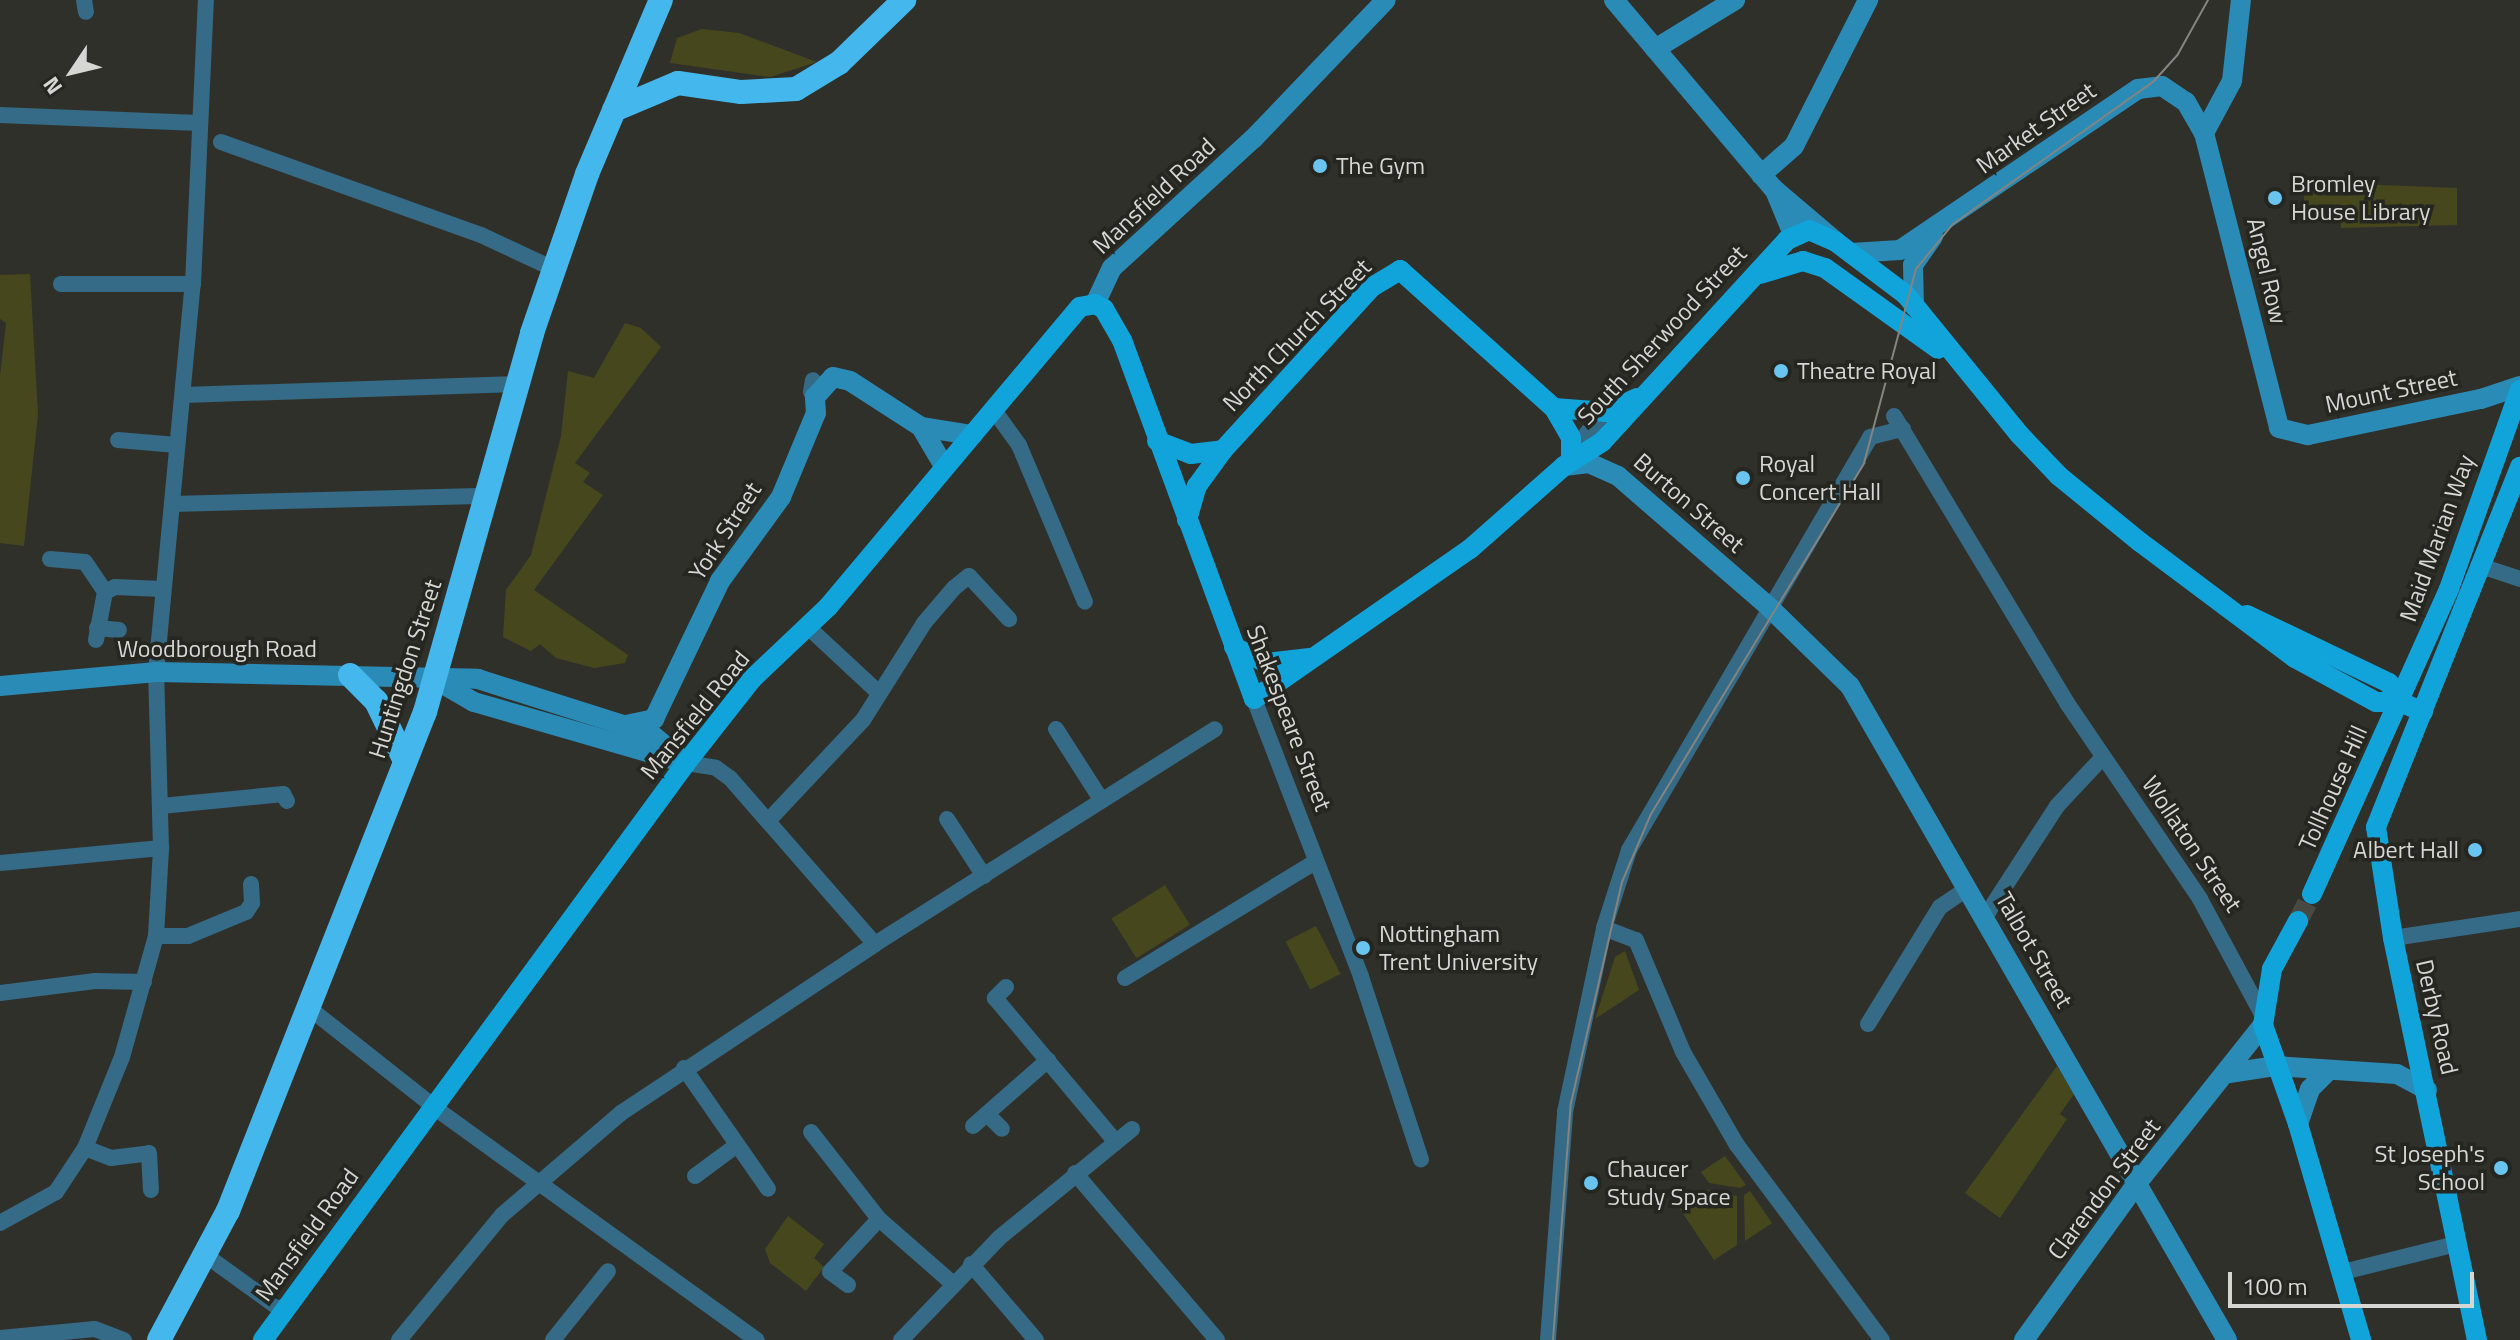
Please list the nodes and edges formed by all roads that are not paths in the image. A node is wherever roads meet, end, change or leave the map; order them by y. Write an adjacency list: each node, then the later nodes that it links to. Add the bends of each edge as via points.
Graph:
1 (206, 0): 13 (street)
2 (661, 0): 11 (highway, Huntingdon Street)
3 (904, 0): 11 (highway, via 839,63 796,89 741,92 678,83)
4 (1386, 0): 24 (street, Mansfield Road, via 1253,139 1112,268)
5 (1614, 0): 9 (street)
6 (1735, 0): 9 (street)
7 (1868, 0): 16 (street, via 1794,146)
8 (2241, 0): 14 (street, via 2232,81)
9 (1655, 49): 16 (street)
10 (2162, 86): 14 (street, Angel Row, via 2186,102); 17 (street, Market Street, via 2138,89)
11 (614, 110): 20 (highway, Huntingdon Street)
12 (8, 115): 13 (street)
13 (199, 123): 23 (street)
14 (2204, 133): 34 (street, Angel Row)
15 (221, 142): 20 (street, via 481,235)
16 (1767, 182): 18 (street); 19 (street)
17 (1944, 225): 19 (street, Market Street, via 1900,250); 25 (street, Market Street, via 1913,265)
18 (1793, 234): 19 (main road, via 1809,230); 21 (main road, South Sherwood Street)
19 (1844, 248): 25 (main road)
20 (554, 269): 26 (highway, Huntingdon Street)
21 (1756, 275): 27 (main road, via 1803,261 1841,275 1930,342); 29 (main road, South Sherwood Street)
22 (61, 284): 23 (street)
23 (193, 284): 30 (street)
24 (1095, 304): 32 (main road, Mansfield Road, via 1074,313); 38 (main road, Shakespeare Street, via 1113,320)
25 (1914, 306): 27 (main road)
26 (518, 384): 30 (street); 44 (highway, Huntingdon Street)
27 (1977, 388): 67 (main road, via 2059,476 2238,613 2257,617 2389,683)
28 (2520, 388): 34 (street, Mount Street, via 2308,435 2287,433); 67 (main road, Maid Marian Way, via 2449,589)
29 (1647, 393): 33 (main road); 41 (main road, South Sherwood Street, via 1602,442)
30 (184, 395): 39 (street)
31 (1554, 408): 33 (main road); 40 (main road, North Church Street, via 1412,277 1394,271 1372,287); 41 (main road)
32 (993, 409): 36 (main road, Mansfield Road); 54 (street, via 1019,445)
33 (1604, 412): 41 (street, South Sherwood Street)
34 (2274, 422)
35 (921, 427): 36 (street); 42 (street); 69 (street, York Street, via 836,377 811,388 816,413 781,497 726,572)
36 (972, 435): 42 (main road, Mansfield Road)
37 (118, 440): 39 (street)
38 (1157, 441): 40 (main road, North Church Street, via 1180,453); 46 (main road, Shakespeare Street)
39 (177, 445): 45 (street)
40 (1223, 450): 46 (main road, North Church Street, via 1197,486)
41 (1569, 458): 55 (street, Burton Street, via 1609,469); 60 (main road, South Sherwood Street, via 1470,549)
42 (944, 466): 57 (main road, Mansfield Road)
43 (2520, 467): 49 (main road, Maid Marian Way)
44 (488, 496): 45 (street); 63 (highway, Huntingdon Street)
45 (172, 504): 52 (street)
46 (1187, 520): 59 (main road, Shakespeare Street)
47 (50, 559): 53 (street, via 85,562)
48 (980, 562): 50 (street)
49 (2485, 563): 51 (street); 68 (main road, Maid Marian Way)
50 (969, 576): 56 (street); 65 (street, via 931,615)
51 (2520, 579)
52 (162, 589): 53 (street, via 115,587); 61 (street)
53 (105, 592): 58 (street, via 96,634)
54 (1085, 602)
55 (1769, 607): 73 (street, Wollaton Street, via 1846,486 1870,437 1897,426); 88 (street, Talbot Street, via 1850,686); 93 (street, via 1644,818)
56 (1009, 619)
57 (809, 628): 65 (street); 75 (main road, Mansfield Road, via 752,679)
58 (119, 630)
59 (1234, 647): 60 (main road, South Sherwood Street, via 1267,663); 66 (main road, Shakespeare Street)
60 (1318, 656): 66 (main road, South Sherwood Street)
61 (156, 672): 62 (street, Woodborough Road); 64 (street, Woodborough Road); 78 (street)
62 (350, 675): 63 (street, Woodborough Road); 74 (highway, via 383,713)
63 (435, 679): 70 (street, Woodborough Road, via 500,683); 74 (highway, Huntingdon Street); 75 (street, Woodborough Road, via 474,702)
64 (0, 686)
65 (879, 693): 80 (street, via 825,764)
66 (1254, 699): 84 (street, Shakespeare Street)
67 (2400, 702): 68 (main road); 82 (main road, Tollhouse Hill)
68 (2423, 712): 83 (main road, Derby Road, via 2376,827)
69 (654, 719): 70 (street); 75 (street)
70 (622, 725): 75 (street, Woodborough Road, via 651,734)
71 (1056, 729): 77 (street)
72 (1215, 729): 77 (street)
73 (2102, 758): 90 (street, via 2073,783); 102 (street, Wollaton Street, via 2200,899)
74 (405, 761): 101 (highway, Huntingdon Street)
75 (686, 763): 80 (street, via 716,768); 110 (main road, Mansfield Road)
76 (287, 801): 78 (street, via 283,794)
77 (1102, 801): 86 (street)
78 (161, 806): 81 (street)
79 (947, 819): 86 (street)
80 (768, 821): 96 (street)
81 (161, 848): 85 (street); 94 (street)
82 (2336, 848): 83 (main road, via 2355,846); 89 (main road, Tollhouse Hill)
83 (2377, 859): 95 (main road, Derby Road)
84 (1315, 862): 97 (street); 120 (street, Shakespeare Street, via 1366,990)
85 (0, 863)
86 (984, 876): 96 (street)
87 (251, 884): 94 (street, via 252,903 246,912 188,936)
88 (1968, 888): 90 (street, Talbot Street); 103 (street, via 1940,907)
89 (2312, 894)
90 (1985, 917): 124 (street, Talbot Street)
91 (2520, 919): 95 (street)
92 (2298, 921): 102 (main road, via 2272,969)
93 (1604, 928): 147 (street, via 1562,1131); 148 (street, via 1636,940 1683,1052 1737,1145)
94 (156, 936): 98 (street)
95 (2393, 938): 109 (main road, Derby Road)
96 (875, 944): 106 (street)
97 (1125, 978)
98 (144, 982): 100 (street, via 95,981); 119 (street, via 107,1101)
99 (1006, 987): 104 (street, via 995,998)
100 (0, 993)
101 (309, 1008): 110 (street); 130 (highway, Huntingdon Street, via 228,1211)
102 (2263, 1021): 105 (main road, Wollaton Street); 107 (street, Clarendon Street)
103 (1868, 1024)
104 (1048, 1060): 111 (street); 117 (street)
105 (2276, 1066): 107 (street); 108 (street); 112 (main road, Wollaton Street)
106 (684, 1068): 118 (street); 123 (street)
107 (2229, 1073): 124 (street, Clarendon Street)
108 (2326, 1073): 109 (street, via 2397,1074); 112 (street, via 2310,1089)
109 (2427, 1090): 129 (main road, Derby Road)
110 (434, 1103): 123 (street); 136 (main road, Mansfield Road)
111 (987, 1114): 113 (street); 114 (street)
112 (2298, 1124): 133 (main road, Wollaton Street)
113 (973, 1126)
114 (1002, 1129)
115 (1132, 1129): 117 (street)
116 (811, 1132): 127 (street)
117 (1115, 1141): 121 (street)
118 (737, 1145): 122 (street); 125 (street)
119 (85, 1148): 126 (street, via 111,1158 149,1153); 128 (street, via 56,1192)
120 (1421, 1159)
121 (1075, 1173): 131 (street); 146 (street)
122 (695, 1176)
123 (538, 1180): 141 (street, via 456,1264); 143 (street)
124 (2138, 1182): 149 (street, Clarendon Street); 150 (street, Talbot Street)
125 (768, 1189)
126 (151, 1190)
127 (879, 1219): 134 (street); 135 (street, via 830,1272)
128 (0, 1223)
129 (2456, 1244): 133 (street); 152 (main road, Derby Road)
130 (204, 1254): 136 (street); 139 (highway, Huntingdon Street)
131 (971, 1264): 134 (street); 145 (street)
132 (608, 1271): 142 (street)
133 (2343, 1272): 151 (main road, Wollaton Street)
134 (952, 1283): 144 (street)
135 (848, 1285)
136 (284, 1312): 140 (main road, Mansfield Road)
137 (0, 1338): 138 (street, via 95,1329)
138 (124, 1340)
139 (159, 1340)
140 (263, 1340)
141 (399, 1340)
142 (553, 1340)
143 (757, 1340)
144 (901, 1340)
145 (1036, 1340)
146 (1217, 1340)
147 (1548, 1340)
148 (1882, 1340)
149 (2024, 1340)
150 (2227, 1340)
151 (2361, 1340)
152 (2477, 1340)

